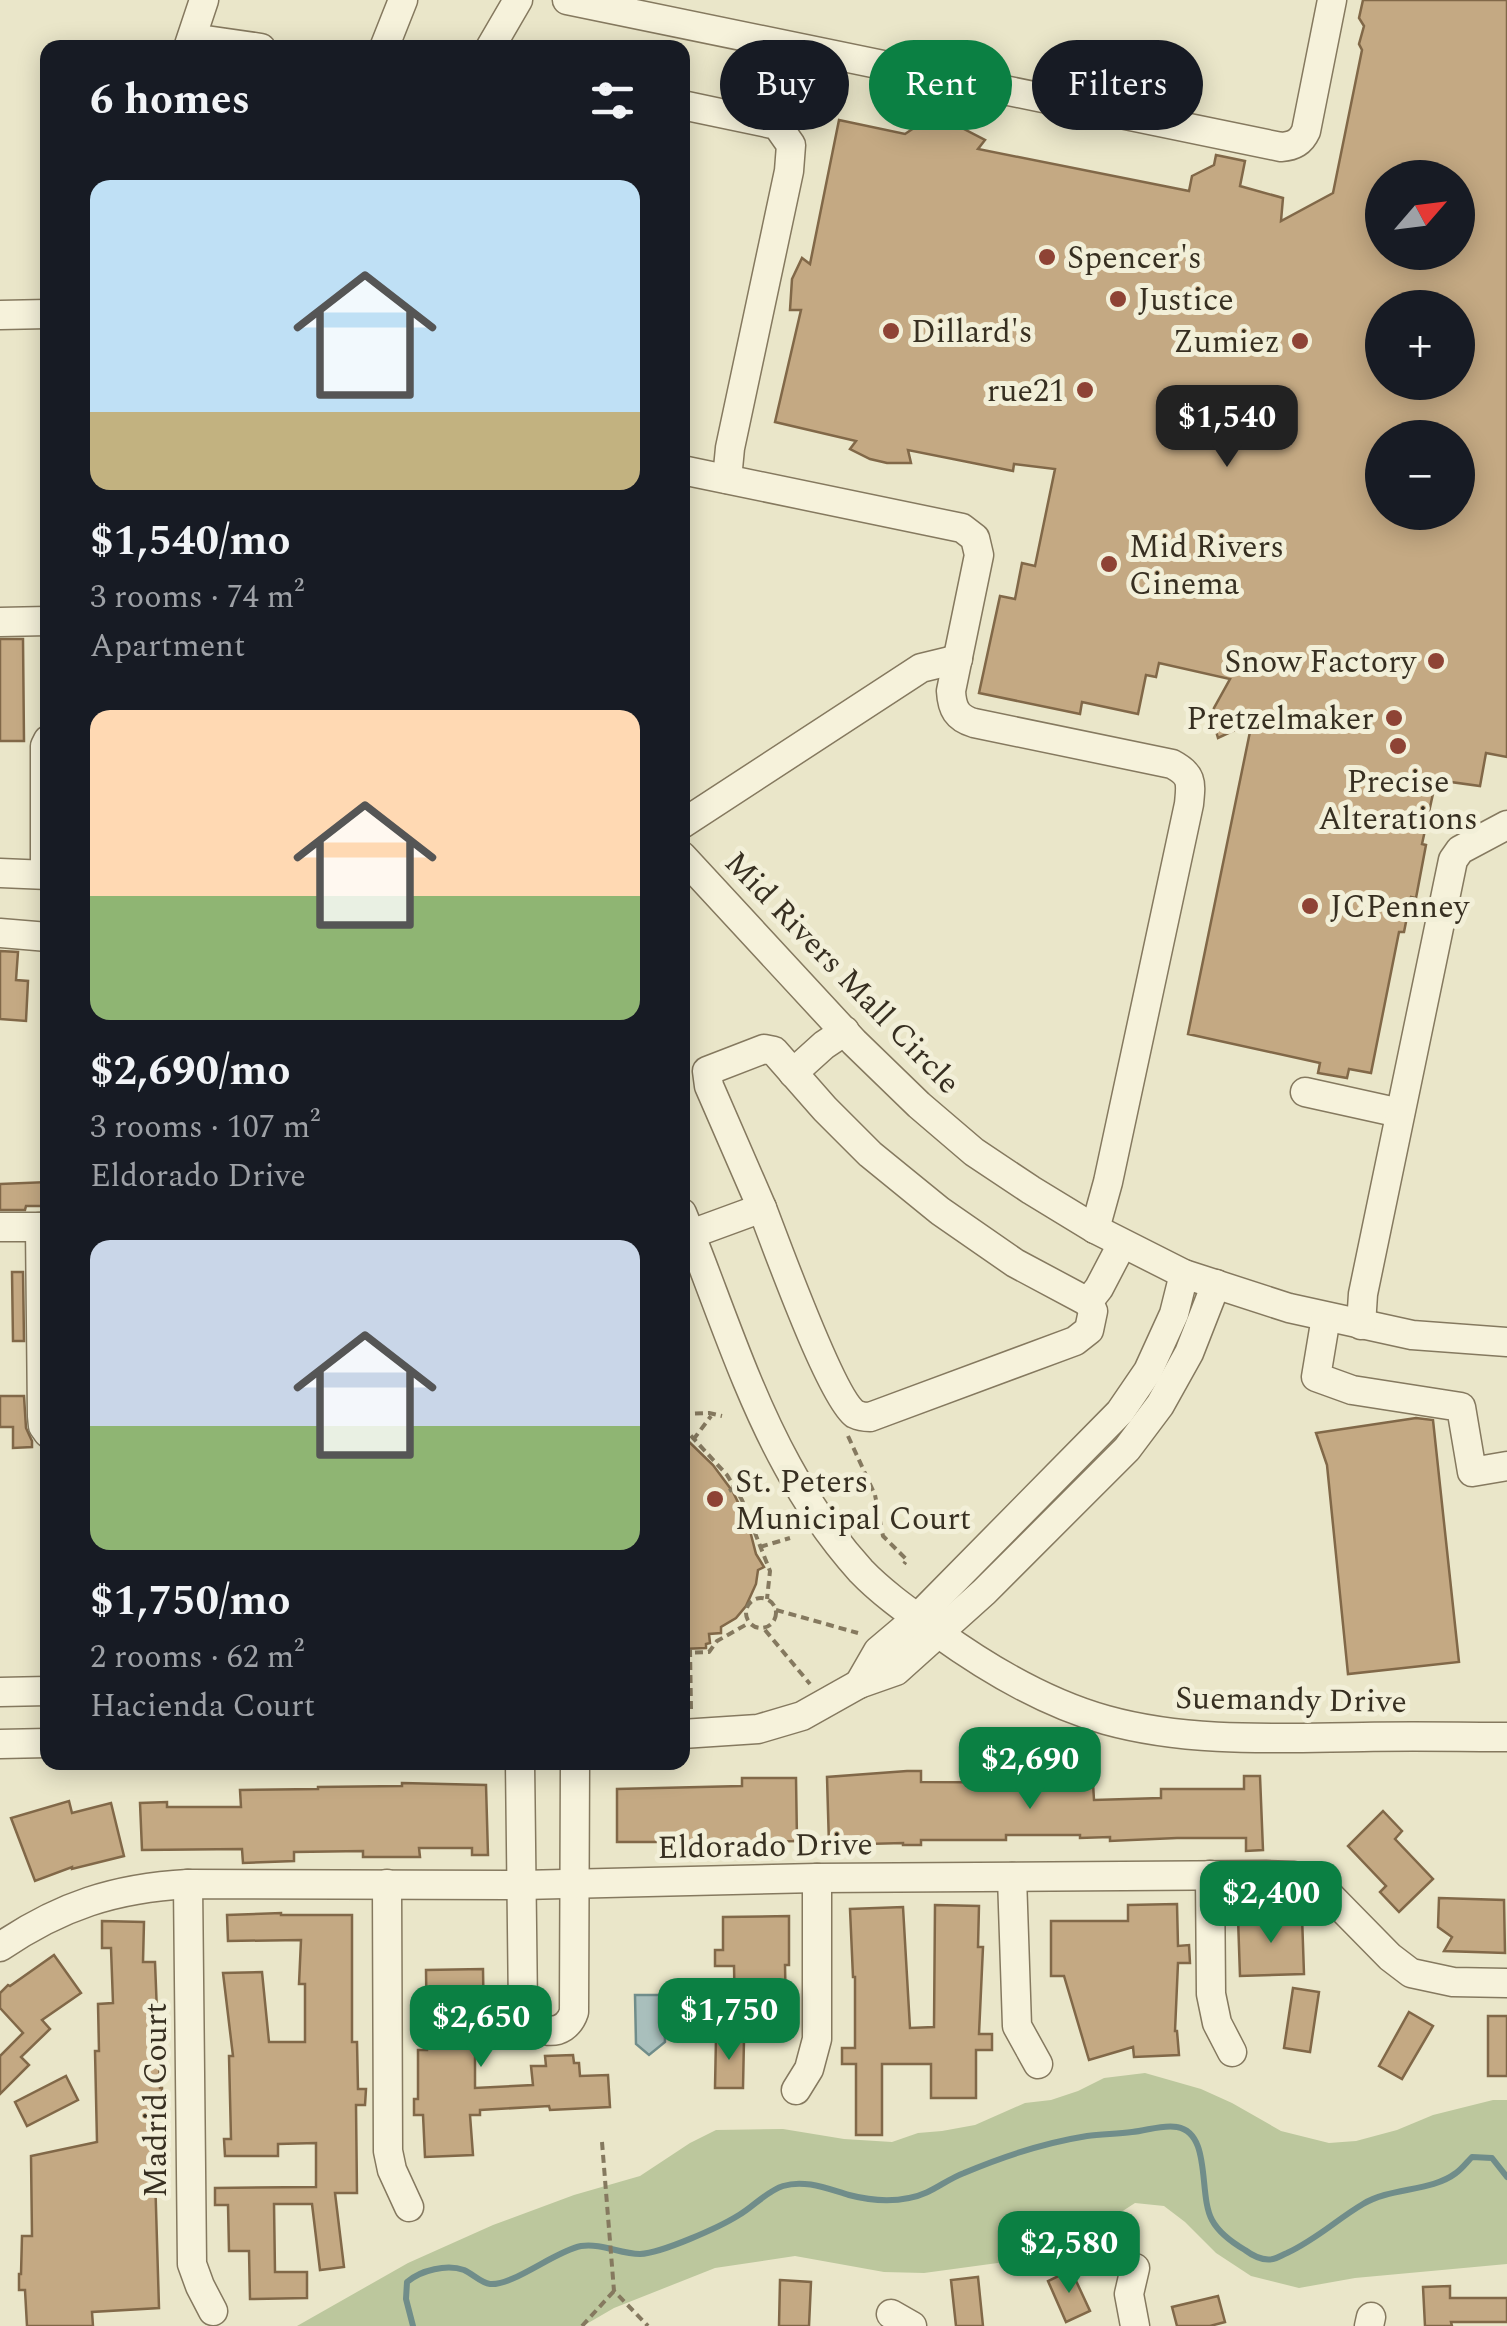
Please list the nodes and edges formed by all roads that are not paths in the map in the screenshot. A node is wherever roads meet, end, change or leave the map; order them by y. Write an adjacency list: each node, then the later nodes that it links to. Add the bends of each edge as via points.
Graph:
1 (204, 0): 6 (street)
2 (403, 0): 7 (street)
3 (518, 0): 8 (street)
4 (567, 0): 5 (street, via 1281,147 1292,146 1306,131)
5 (1332, 0)
6 (191, 40)
7 (387, 40)
8 (495, 40)
9 (690, 107): 13 (street, via 777,125 790,145)
10 (40, 314): 11 (street)
11 (0, 315)
12 (690, 472): 13 (street)
13 (727, 479): 16 (street, via 971,533 978,564)
14 (0, 622): 15 (street)
15 (40, 622)
16 (958, 659): 17 (street, via 921,668); 32 (street, via 951,691 958,717 1172,764 1189,778)
17 (690, 819)
18 (1507, 824): 27 (street, via 1454,860)
19 (690, 865): 24 (street, Mid Rivers Mall Circle)
20 (0, 872): 21 (street)
21 (40, 875)
22 (0, 933): 23 (street)
23 (40, 937)
24 (844, 1031): 25 (street); 32 (street, Mid Rivers Mall Circle, via 974,1152)
25 (793, 1073): 28 (street, via 764,1049 706,1071); 37 (street, via 870,1154 940,1211 1015,1263)
26 (1305, 1092): 27 (street)
27 (1400, 1113): 39 (street)
28 (762, 1208): 29 (street); 37 (street, via 827,1369 856,1415 870,1417 1075,1341 1088,1330)
29 (690, 1222)
30 (0, 1227): 31 (street)
31 (40, 1227)
32 (1096, 1229): 34 (street, Mid Rivers Mall Circle)
33 (690, 1231): 42 (street, Suemandy Drive, via 741,1363 805,1496 862,1572)
34 (1122, 1244): 35 (street, Mid Rivers Mall Circle); 37 (street)
35 (1184, 1274): 36 (street, Mid Rivers Mall Circle); 42 (street, via 1148,1371 1120,1412)
36 (1216, 1284): 38 (street, Mid Rivers Mall Circle); 42 (street, via 1160,1405 1127,1448)
37 (1088, 1302)
38 (1326, 1317): 39 (street, Mid Rivers Mall Circle); 41 (street, via 1316,1376 1352,1390 1462,1406 1472,1472)
39 (1361, 1325): 40 (street, Mid Rivers Mall Circle)
40 (1507, 1342)
41 (1507, 1466)
42 (928, 1626): 45 (street, via 878,1651 859,1684 802,1716 758,1729); 46 (street, Suemandy Drive, via 980,1664 1048,1698 1142,1728 1258,1740)
43 (40, 1691): 44 (street)
44 (0, 1692)
45 (690, 1722)
46 (1507, 1736)
47 (0, 1744): 48 (street)
48 (40, 1744)
49 (520, 1770): 57 (street)
50 (576, 1770): 54 (street)
51 (1210, 1875): 53 (street, Eldorado Drive); 59 (street, Eldorado Drive, via 1294,1876 1332,1898 1411,1973 1453,1982); 60 (street, via 1212,1994)
52 (817, 1878): 53 (street, Eldorado Drive); 54 (street, Eldorado Drive); 62 (street, via 817,2039)
53 (1012, 1878): 61 (street, via 1017,2026)
54 (576, 1882): 57 (street, Eldorado Drive); 57 (street, via 574,2012 565,2026 551,2030 536,2028 524,2016)
55 (188, 1884): 56 (street, Eldorado Drive); 58 (street, Eldorado Drive, via 102,1897); 65 (street, Madrid Court, via 192,2264)
56 (387, 1884): 57 (street, Eldorado Drive); 63 (street, via 388,2150)
57 (522, 1885)
58 (0, 1947)
59 (1507, 1982)
60 (1232, 2052)
61 (1038, 2064)
62 (796, 2090)
63 (409, 2207)
64 (1135, 2268): 66 (street, via 1129,2294)
65 (213, 2311)
66 (1135, 2326)

